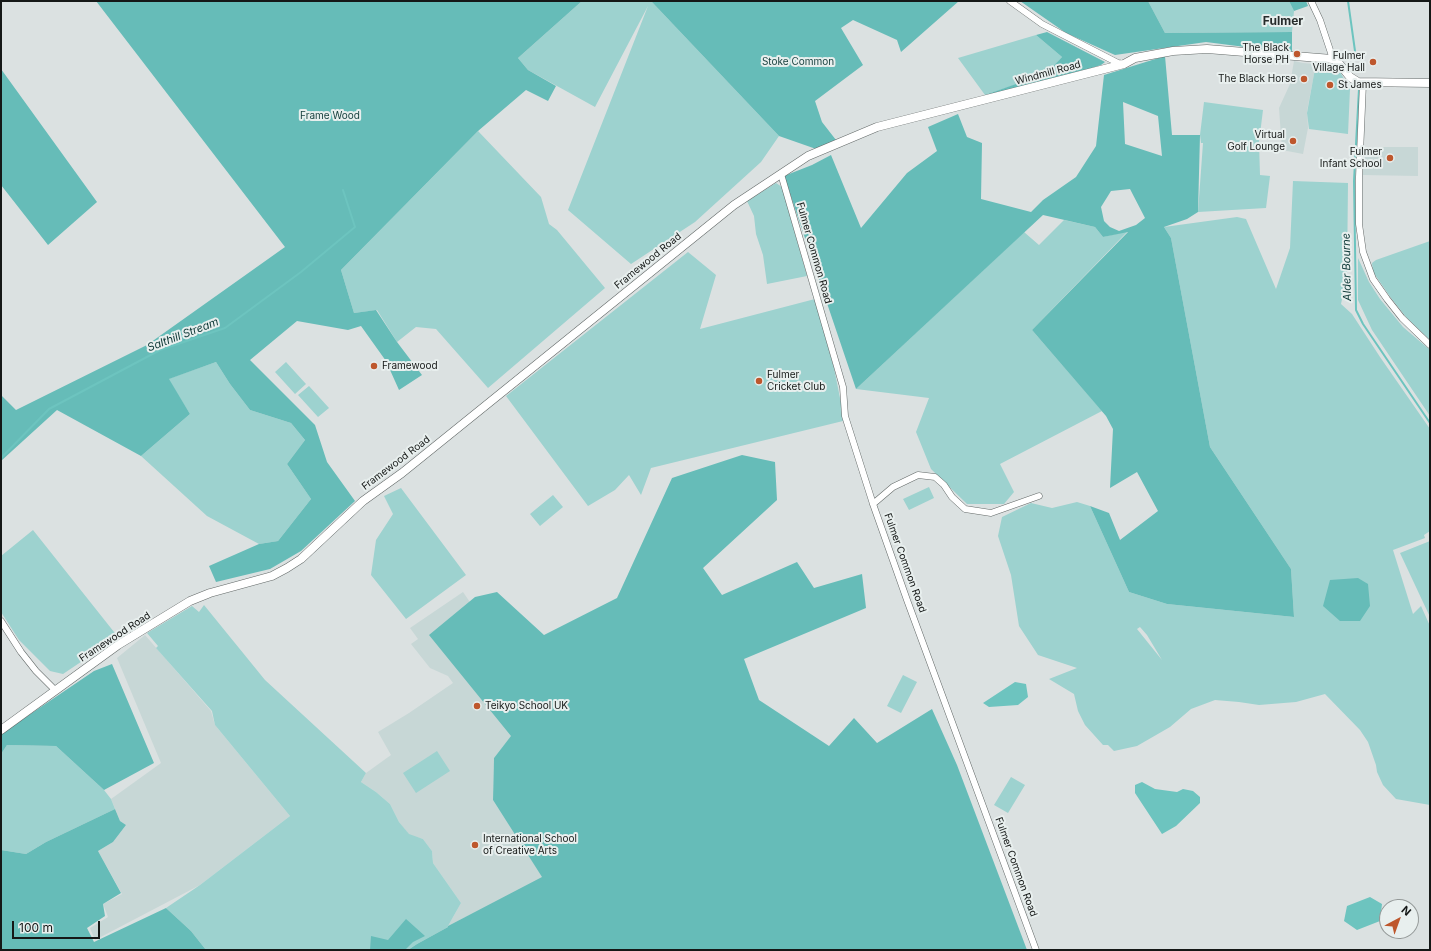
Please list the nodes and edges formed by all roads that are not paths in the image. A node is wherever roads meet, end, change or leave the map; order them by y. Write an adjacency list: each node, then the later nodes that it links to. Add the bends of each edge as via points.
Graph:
1 (1010, 1): 4 (street, via 1042,24)
2 (1311, 1): 3 (street)
3 (1332, 59): 4 (street, Windmill Road, via 1207,49 1173,51 1135,58); 6 (street, via 1340,64 1350,77)
4 (1124, 64): 7 (street, Windmill Road, via 877,127 808,156)
5 (1430, 82): 6 (street)
6 (1363, 83): 8 (street, via 1359,177 1359,224 1363,252 1373,279 1386,299)
7 (781, 174): 10 (street, Fulmer Common Road, via 843,387 845,416); 12 (street, Framewood Road, via 734,205 402,473 363,501 301,559 272,576 190,601 118,645)
8 (1430, 345)
9 (1039, 496): 10 (street, via 991,513 965,509 935,477 918,476 894,487)
10 (873, 504): 14 (street, Fulmer Common Road)
11 (1, 621): 12 (street, via 36,671)
12 (55, 690): 13 (street, Framewood Road)
13 (1, 730)
14 (1036, 950)

